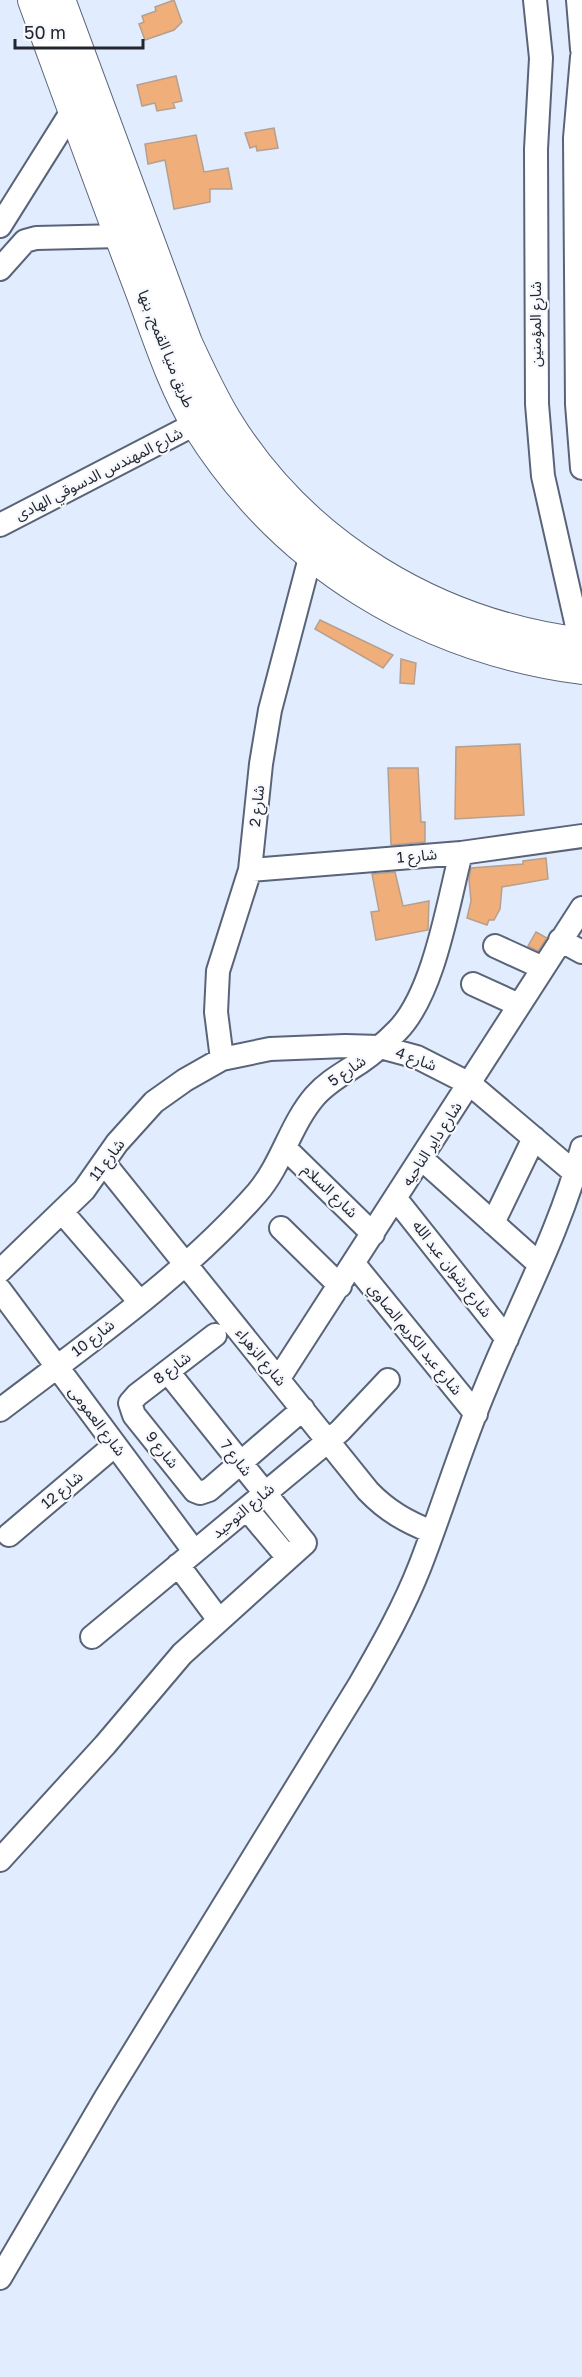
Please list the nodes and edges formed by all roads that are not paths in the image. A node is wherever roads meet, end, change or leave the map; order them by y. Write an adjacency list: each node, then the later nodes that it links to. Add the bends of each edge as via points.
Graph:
1 (34, 0): 7 (highway, طريق منيا القمح, بنها)
2 (59, 0): 7 (highway, طريق منيا القمح, بنها)
3 (535, 0): 16 (street, شارع المؤمنين, via 541,58 536,160 537,404 543,476)
4 (578, 0): 5 (street)
5 (582, 50)
6 (582, 57): 13 (street, via 575,138 577,404)
7 (88, 123): 8 (street); 9 (highway, طريق منيا القمح, بنها); 16 (highway, طريق منيا القمح, بنها, via 204,383 231,430 278,490 342,549 415,595 496,627)
8 (0, 226)
9 (121, 236): 10 (street, via 36,238); 12 (highway, طريق منيا القمح, بنها)
10 (8, 245): 11 (street)
11 (0, 269)
12 (197, 423): 14 (street, شارع المهندس الدسوقي الهادى); 15 (highway, طريق منيا القمح, بنها, via 261,506)
13 (582, 468)
14 (0, 525)
15 (311, 554): 16 (highway, طريق منيا القمح, بنها, via 381,603 438,631 498,652 539,661); 19 (street, شارع 2, via 270,710)
16 (582, 652)
17 (582, 836): 18 (street, شارع 1)
18 (460, 853): 19 (street, شارع 1); 27 (street, شارع 5, via 433,961 417,1002 399,1029)
19 (250, 870): 28 (street, شارع 2, via 218,971 216,1012)
20 (582, 908): 21 (street, شارع داير الناحيه)
21 (560, 940): 23 (street); 24 (street, شارع داير الناحيه)
22 (495, 946): 24 (street)
23 (582, 952)
24 (543, 968): 26 (street, شارع داير الناحيه)
25 (473, 984): 26 (street)
26 (519, 1005): 29 (street, شارع داير الناحيه)
27 (380, 1047): 28 (street, شارع 4, via 270,1048); 29 (street, شارع 4, via 417,1057); 32 (street, شارع 5, via 315,1095)
28 (222, 1059): 34 (street, شارع 11, via 154,1102)
29 (470, 1084): 30 (street, شارع 4); 33 (street, شارع داير الناحيه)
30 (534, 1138): 35 (street, شارع 4); 38 (street)
31 (582, 1148): 35 (street)
32 (286, 1149): 40 (street, شارع السلام); 41 (street, شارع 5, via 259,1191)
33 (422, 1159): 36 (street, شارع داير الناحيه); 38 (street)
34 (104, 1163): 37 (street, شارع 11); 41 (street, شارع الزهراء)
35 (575, 1173): 43 (street)
36 (396, 1199): 40 (street, شارع داير الناحيه); 49 (street, شارع رشوان عبد الله)
37 (62, 1212): 44 (street, شارع 11); 47 (street)
38 (494, 1223): 43 (street)
39 (281, 1228): 45 (street)
40 (373, 1234): 42 (street, شارع داير الناحيه)
41 (185, 1263): 47 (street, شارع 10); 52 (street, شارع الزهراء)
42 (354, 1264): 45 (street, شارع داير الناحيه); 57 (street, شارع عبد الكريم الصاوي)
43 (539, 1264): 49 (street)
44 (0, 1271)
45 (340, 1286): 52 (street, شارع داير الناحيه)
46 (0, 1290): 50 (street, شارع العمومى)
47 (140, 1302): 50 (street, شارع 10)
48 (215, 1335): 51 (street, شارع 8)
49 (507, 1339): 57 (street)
50 (56, 1367): 56 (street, شارع 10); 59 (street, شارع العمومى)
51 (168, 1372): 54 (street, شارع 8); 60 (street, شارع 7)
52 (279, 1378): 55 (street, شارع الزهراء)
53 (388, 1380): 58 (street, شارع التوحيد)
54 (130, 1403): 60 (street, شارع 9, via 134,1415 200,1493)
55 (303, 1409): 58 (street, شارع الزهراء); 60 (street)
56 (0, 1410)
57 (476, 1414): 63 (street)
58 (328, 1440): 61 (street, شارع التوحيد); 63 (street, شارع الزهراء, via 384,1507)
59 (115, 1445): 64 (street, شارع 12); 65 (street, شارع العمومى)
60 (241, 1464): 61 (street, شارع 7)
61 (264, 1493): 62 (street, شارع التوحيد); 66 (street, شارع 7, via 305,1543)
62 (247, 1509): 65 (street, شارع التوحيد); 66 (street)
63 (432, 1532): 70 (street, via 405,1600 377,1655 112,2087)
64 (9, 1535)
65 (186, 1558): 67 (street, شارع العمومى); 68 (street, شارع التوحيد)
66 (288, 1558): 67 (street)
67 (219, 1620): 69 (street, via 182,1654)
68 (92, 1637)
69 (0, 1860)
70 (0, 2278)

